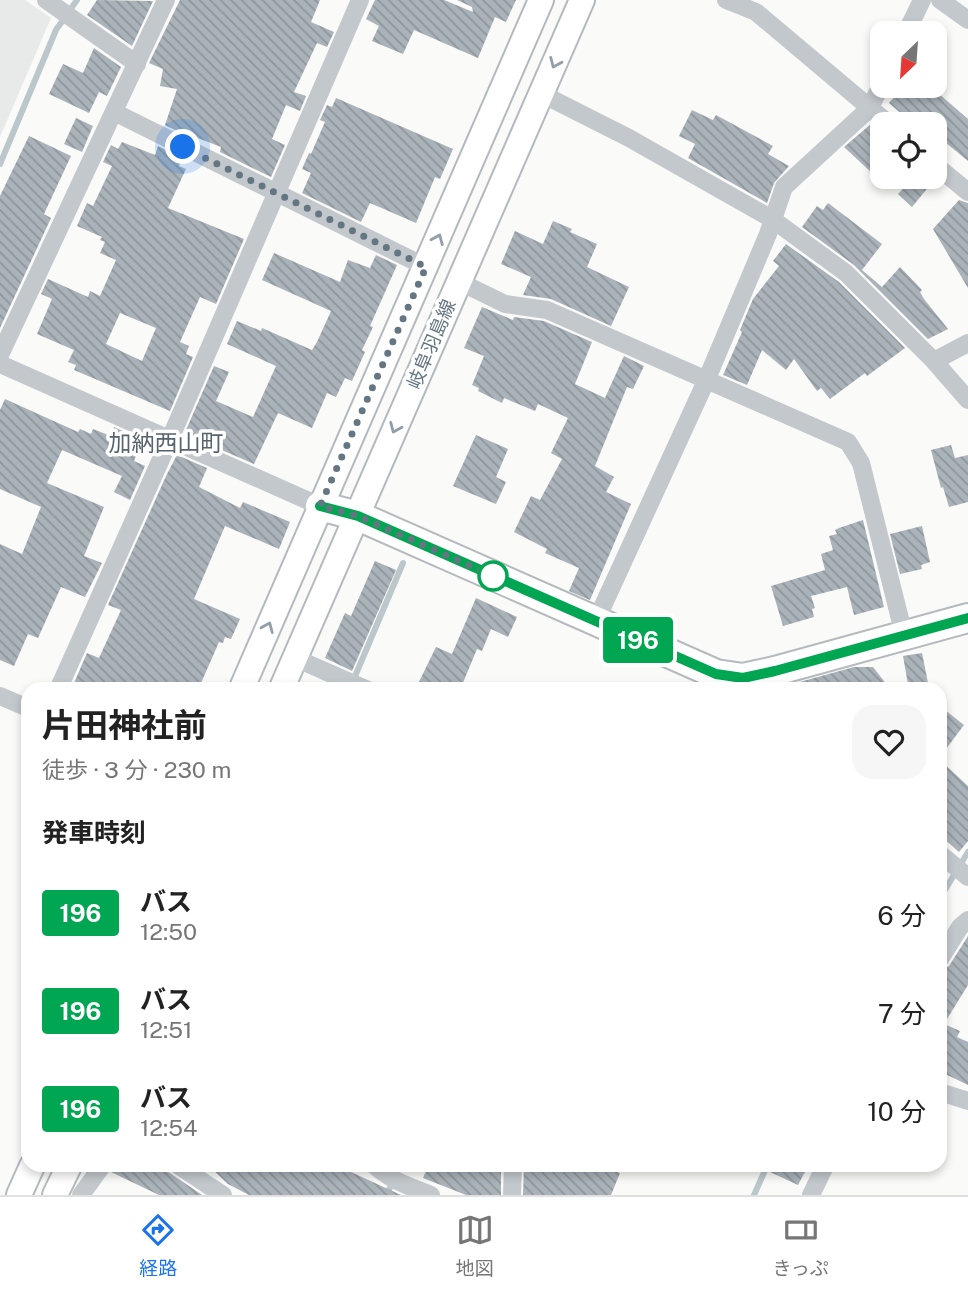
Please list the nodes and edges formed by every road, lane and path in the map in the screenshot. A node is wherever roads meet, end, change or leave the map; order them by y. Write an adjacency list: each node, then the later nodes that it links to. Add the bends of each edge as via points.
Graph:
1 (166, 0): 11 (street)
2 (360, 0): 19 (street)
3 (541, 0): 21 (main road, 岐阜羽島線, one-way to 3)
4 (582, 0): 12 (main road, 岐阜羽島線, one-way to 12)
5 (726, 0): 14 (street, via 756,12)
6 (922, 0): 10 (street)
7 (940, 0): 9 (street)
8 (50, 3): 11 (street)
9 (968, 20)
10 (912, 21)
11 (137, 64): 15 (street)
12 (542, 94): 20 (street); 22 (main road, 岐阜羽島線)
13 (875, 98): 14 (street)
14 (870, 108): 16 (street); 20 (street, via 784,187)
15 (114, 112): 19 (street); 24 (street)
16 (875, 112)
17 (947, 175): 18 (street)
18 (968, 192)
19 (276, 193): 21 (street); 29 (street)
20 (772, 219): 25 (street, via 846,273); 27 (street)
21 (426, 267): 30 (main road, 岐阜羽島線)
22 (458, 281): 27 (street, via 505,304 547,310); 31 (main road, 岐阜羽島線, one-way to 31)
23 (968, 343): 25 (street)
24 (0, 355)
25 (934, 361): 28 (street)
26 (0, 364): 29 (street)
27 (706, 382): 33 (street); 34 (street, via 848,442 861,463)
28 (968, 400)
29 (170, 439): 30 (street); 37 (street)
30 (320, 506): 31 (main road); 38 (main road, 岐阜羽島線, one-way to 30)
31 (358, 516): 33 (main road); 35 (main road, 岐阜羽島線)
32 (968, 618): 34 (main road)
33 (596, 621): 41 (main road)
34 (904, 635): 36 (main road)
35 (295, 658): 39 (main road, 岐阜羽島線); 40 (street)
36 (781, 680): 42 (main road)
37 (62, 682)
38 (244, 682)
39 (284, 682)
40 (350, 682)
41 (726, 682)
42 (730, 682)
43 (0, 696): 44 (street)
44 (21, 705)
45 (947, 860): 46 (street)
46 (968, 877)
47 (968, 920): 48 (street)
48 (947, 948)
49 (947, 1094): 50 (street)
50 (968, 1101)
51 (29, 1172): 59 (main road)
52 (66, 1172): 60 (main road)
53 (98, 1172): 61 (street)
54 (188, 1172): 62 (street)
55 (382, 1172): 63 (street)
56 (513, 1172): 64 (street)
57 (823, 1172): 58 (street)
58 (816, 1194)
59 (19, 1195)
60 (55, 1195)
61 (81, 1195)
62 (223, 1195)
63 (431, 1195)
64 (512, 1195)

